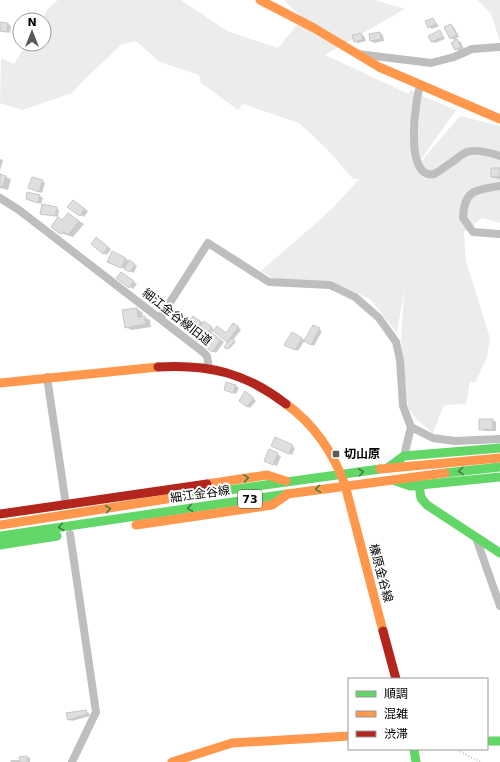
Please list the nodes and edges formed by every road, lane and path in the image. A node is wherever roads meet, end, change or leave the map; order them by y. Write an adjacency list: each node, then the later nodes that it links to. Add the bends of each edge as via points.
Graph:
1 (260, 0): 3 (main road)
2 (500, 47): 3 (street, via 472,49 431,63)
3 (357, 54): 4 (main road)
4 (420, 86): 5 (main road); 6 (street, via 415,114 415,156 419,169 424,173 434,174 467,152 478,151)
5 (500, 119)
6 (500, 156)
7 (500, 186): 9 (street, via 469,194 463,218 473,232)
8 (0, 198): 10 (street, 細江金谷線旧道)
9 (500, 234)
10 (160, 318): 11 (street, 細江金谷線旧道, via 207,356); 14 (street, via 208,243 268,282 330,285 355,297 379,318 396,342 400,360 403,406)
11 (209, 368): 12 (main road, via 168,366); 21 (main road, via 243,377 274,394 298,415 327,447)
12 (47, 377): 13 (main road); 28 (street)
13 (0, 383)
14 (412, 427): 15 (street, via 440,439); 17 (street)
15 (500, 439)
16 (500, 448): 17 (main road)
17 (404, 456): 19 (main road)
18 (500, 458): 19 (main road, 細江金谷線 / 73)
19 (387, 468): 21 (main road, 細江金谷線 / 73, one-way to 19)
20 (500, 468): 23 (main road, 細江金谷線 / 73, one-way to 23)
21 (340, 474): 24 (main road, 細江金谷線 / 73); 25 (main road, 榛原金谷線)
22 (500, 477): 26 (main road, 73)
23 (390, 479): 25 (main road, 細江金谷線 / 73); 26 (main road, 73, via 410,486)
24 (288, 482): 28 (main road, one-way to 24, via 267,475); 30 (main road, 細江金谷線 / 73, one-way to 24)
25 (345, 485): 27 (main road, 細江金谷線 / 73, one-way to 27); 37 (main road, 榛原金谷線)
26 (419, 485): 33 (main road, via 421,498 427,505)
27 (289, 493): 31 (main road, via 272,505); 32 (main road, 細江金谷線 / 73, one-way to 32)
28 (66, 505): 29 (main road)
29 (0, 514)
30 (0, 524)
31 (70, 534): 34 (main road); 43 (street, via 96,712)
32 (0, 536)
33 (476, 538): 35 (main road); 36 (street)
34 (0, 545)
35 (500, 553)
36 (500, 606)
37 (396, 678)
38 (348, 736): 44 (main road, via 232,743)
39 (500, 740): 40 (main road)
40 (488, 741)
41 (414, 750): 45 (main road)
42 (458, 750): 46 (path)
43 (72, 762)
44 (172, 762)
45 (416, 762)
46 (481, 762)

